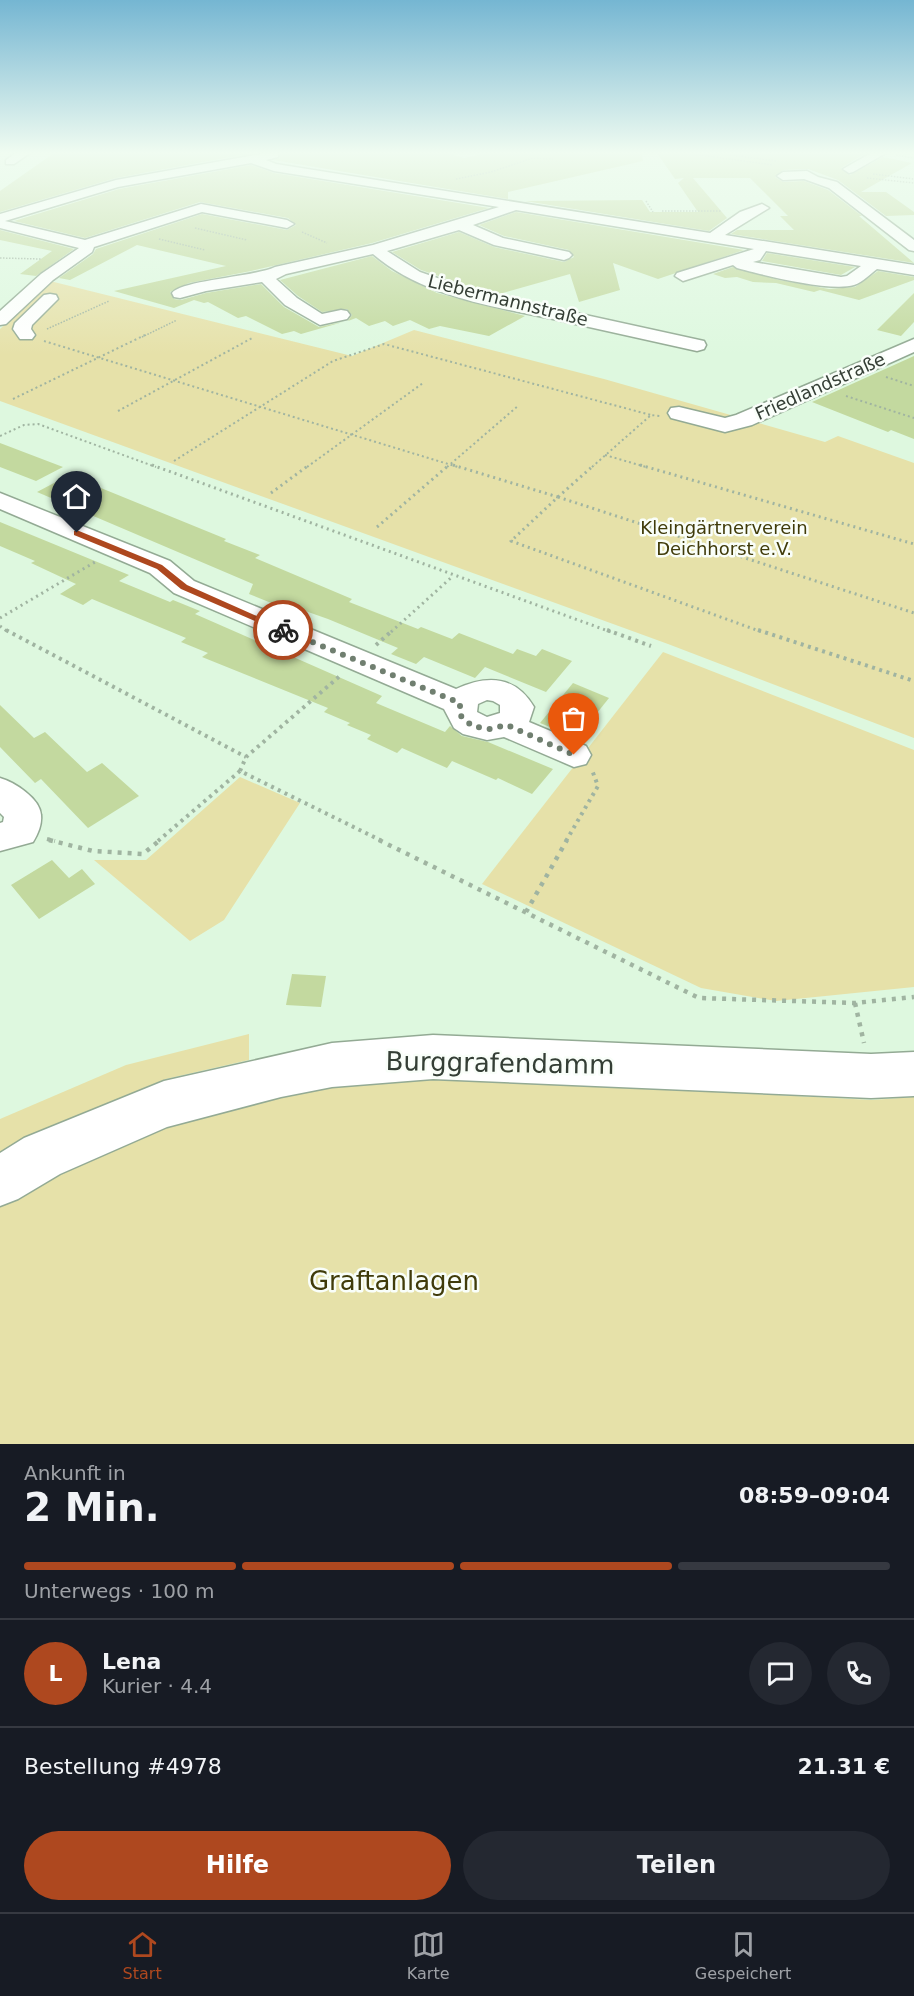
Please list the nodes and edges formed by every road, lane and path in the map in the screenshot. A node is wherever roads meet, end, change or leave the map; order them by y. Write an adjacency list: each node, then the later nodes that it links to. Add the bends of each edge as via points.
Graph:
1 (159, 220): 13 (street)
2 (162, 220): 15 (path)
3 (268, 220): 10 (street)
4 (473, 220): 12 (street)
5 (607, 220): 14 (street)
6 (737, 220): 14 (street)
7 (879, 220): 11 (street)
8 (904, 223): 11 (street)
9 (0, 224): 16 (street)
10 (287, 224): 21 (path, via 287,229 306,232)
11 (884, 224): 17 (street)
12 (459, 225): 19 (street); 22 (street, via 499,242)
13 (126, 231): 16 (street); 20 (path)
14 (713, 237): 18 (street)
15 (248, 240)
16 (86, 245): 29 (street, via 87,249)
17 (914, 247)
18 (779, 248): 25 (street); 25 (street, via 739,262 743,266 842,282 860,277 868,266); 27 (street)
19 (376, 249): 21 (street); 37 (street, Liebermannstraße, via 398,267 436,284)
20 (205, 250)
21 (350, 254): 28 (street)
22 (564, 255)
23 (0, 258): 24 (path)
24 (26, 258)
25 (876, 263): 26 (street)
26 (914, 270)
27 (682, 276)
28 (266, 277): 30 (street); 32 (street, via 298,308 320,320)
29 (40, 283): 33 (street); 35 (street, via 58,291 24,323 22,329)
30 (180, 293)
31 (109, 301): 35 (path)
32 (341, 315)
33 (0, 320)
34 (177, 320): 39 (path)
35 (28, 336): 39 (path)
36 (254, 337): 40 (path)
37 (697, 345)
38 (914, 345): 42 (street, Friedlandstraße)
39 (98, 357): 40 (path); 43 (path)
40 (176, 381): 44 (path); 46 (path)
41 (423, 383): 50 (path)
42 (820, 387): 47 (street, Friedlandstraße, via 725,425); 49 (path)
43 (13, 399)
44 (259, 406): 48 (path, via 333,361 384,344); 50 (path); 53 (path)
45 (518, 406): 54 (path)
46 (118, 411)
47 (679, 413): 48 (path)
48 (651, 415): 52 (path)
49 (914, 418)
50 (352, 434): 54 (path); 55 (path)
51 (0, 436): 61 (path, via 24,425 38,424)
52 (605, 455): 56 (path); 59 (path)
53 (174, 461)
54 (451, 464): 56 (path); 58 (path)
55 (271, 493)
56 (558, 497): 62 (path); 67 (path, via 511,541)
57 (0, 500): 60 (street)
58 (377, 527)
59 (914, 544)
60 (115, 549): 63 (path); 66 (street, via 160,567 184,587)
61 (453, 576): 65 (path); 66 (path)
62 (914, 613)
63 (0, 618)
64 (0, 626): 69 (path)
65 (651, 646)
66 (357, 662): 68 (street, via 460,703 481,690 501,691 519,707 514,720 507,725); 69 (path)
67 (914, 681)
68 (574, 755): 73 (path, via 586,762 598,786)
69 (246, 757): 70 (path)
70 (240, 771): 72 (path, via 143,854 93,851); 73 (path)
71 (0, 791): 72 (street, via 23,813)
72 (10, 835)
73 (526, 912): 74 (path, via 699,998 855,1003)
74 (914, 997)
75 (914, 1074): 76 (street, Burggrafendamm, via 871,1076 433,1057 332,1065 165,1104 42,1156)
76 (0, 1180)

